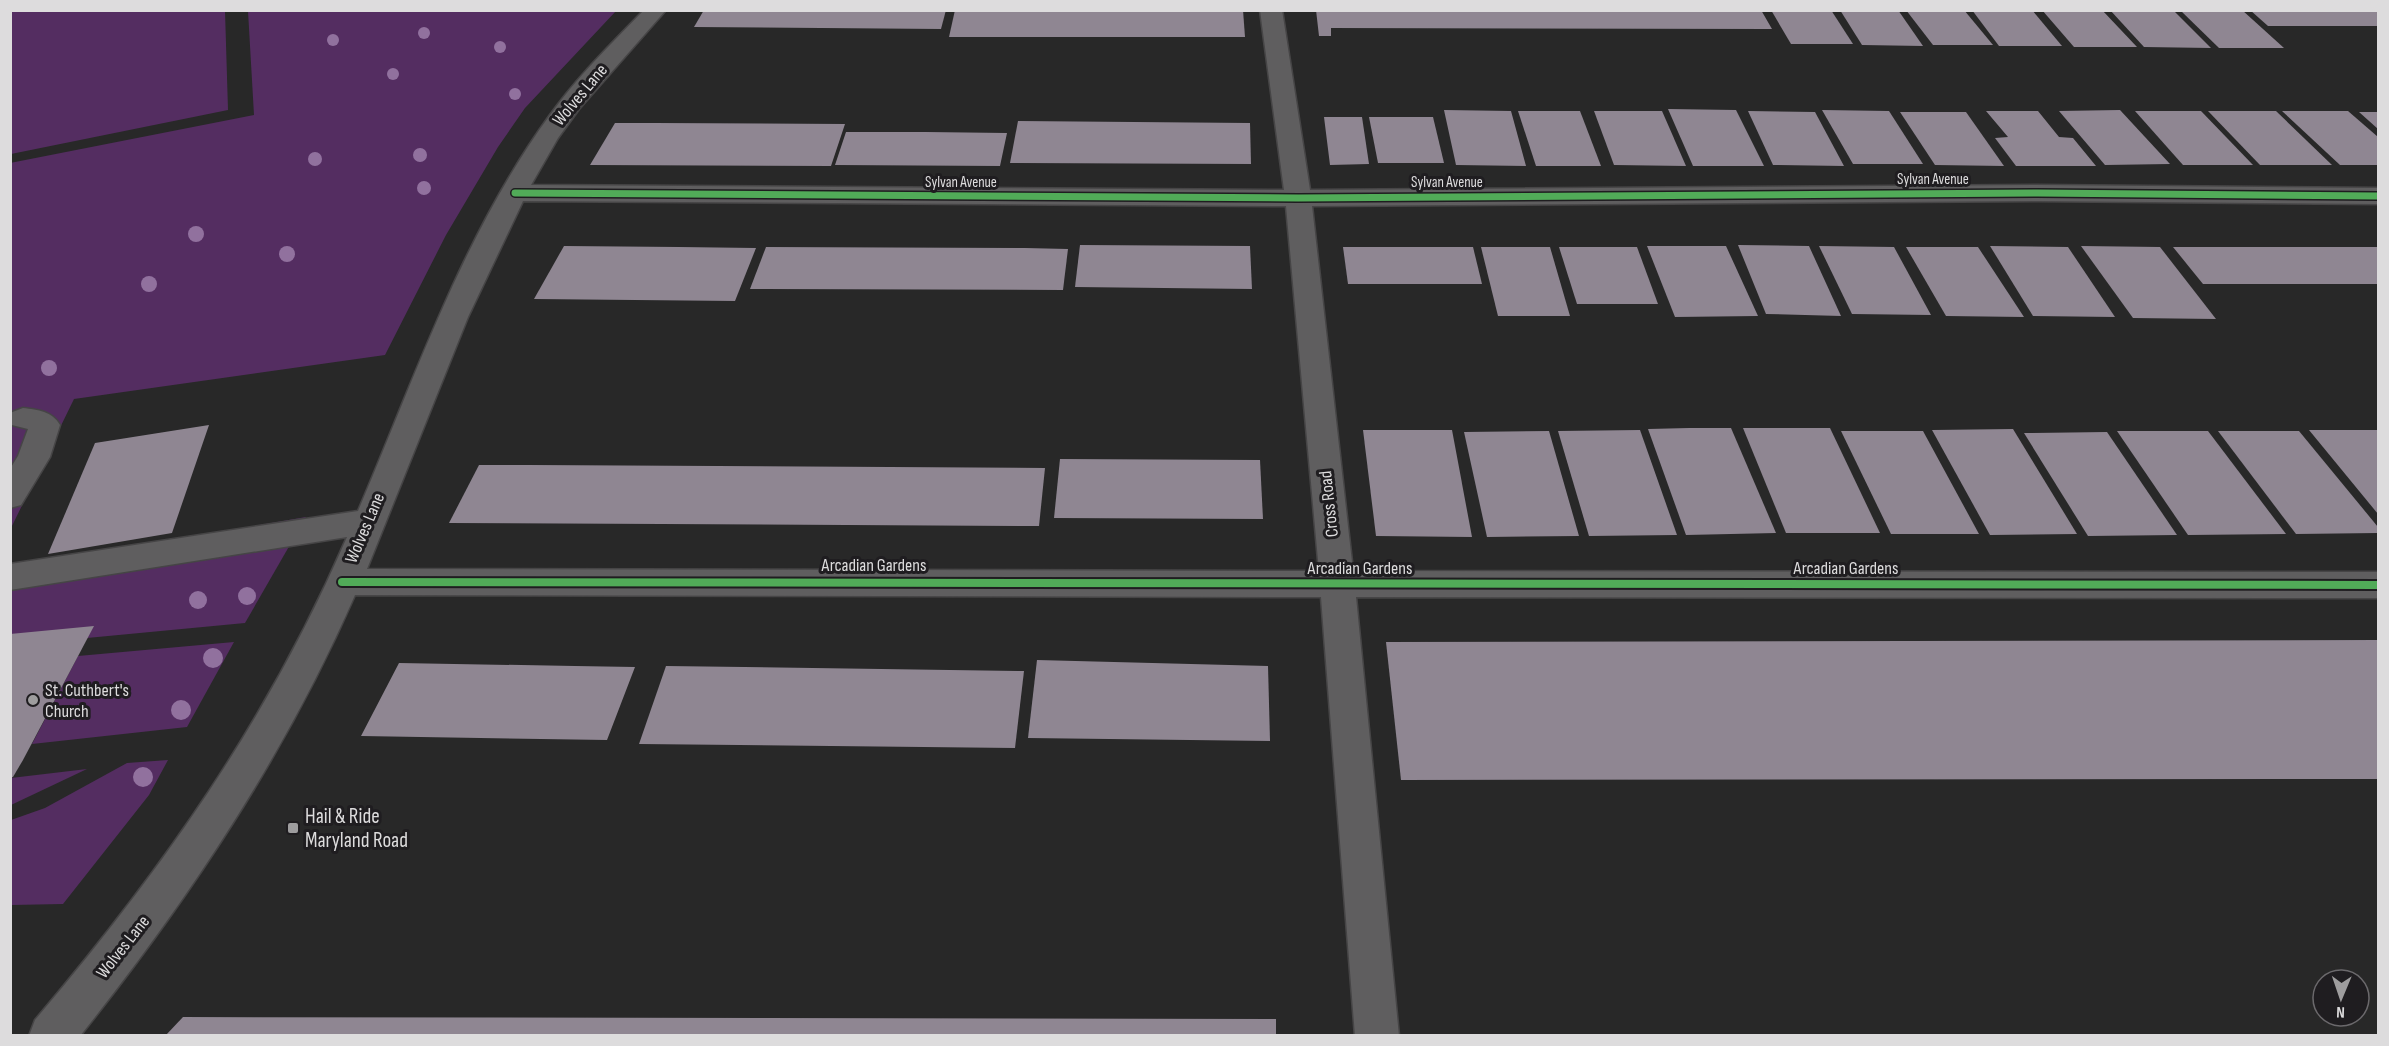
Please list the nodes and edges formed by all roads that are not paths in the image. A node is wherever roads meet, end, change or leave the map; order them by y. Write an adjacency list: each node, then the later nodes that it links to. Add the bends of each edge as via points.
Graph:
1 (656, 10): 3 (street, Wolves Lane, via 574,99 545,139)
2 (1271, 10): 5 (street, Cross Road)
3 (515, 193): 5 (street, Sylvan Avenue); 8 (street, Wolves Lane, via 439,349)
4 (2379, 196): 5 (street, Sylvan Avenue, via 2038,193)
5 (1298, 198): 11 (street, Cross Road)
6 (23, 418): 7 (street, via 45,425 34,457)
7 (10, 497)
8 (368, 522): 9 (street); 10 (street, Wolves Lane)
9 (10, 577)
10 (342, 582): 11 (street, Arcadian Gardens); 13 (street, Wolves Lane, via 297,681 236,789 118,956)
11 (1337, 584): 12 (street, Arcadian Gardens); 14 (street, Cross Road)
12 (2379, 585)
13 (51, 1035)
14 (1377, 1035)

